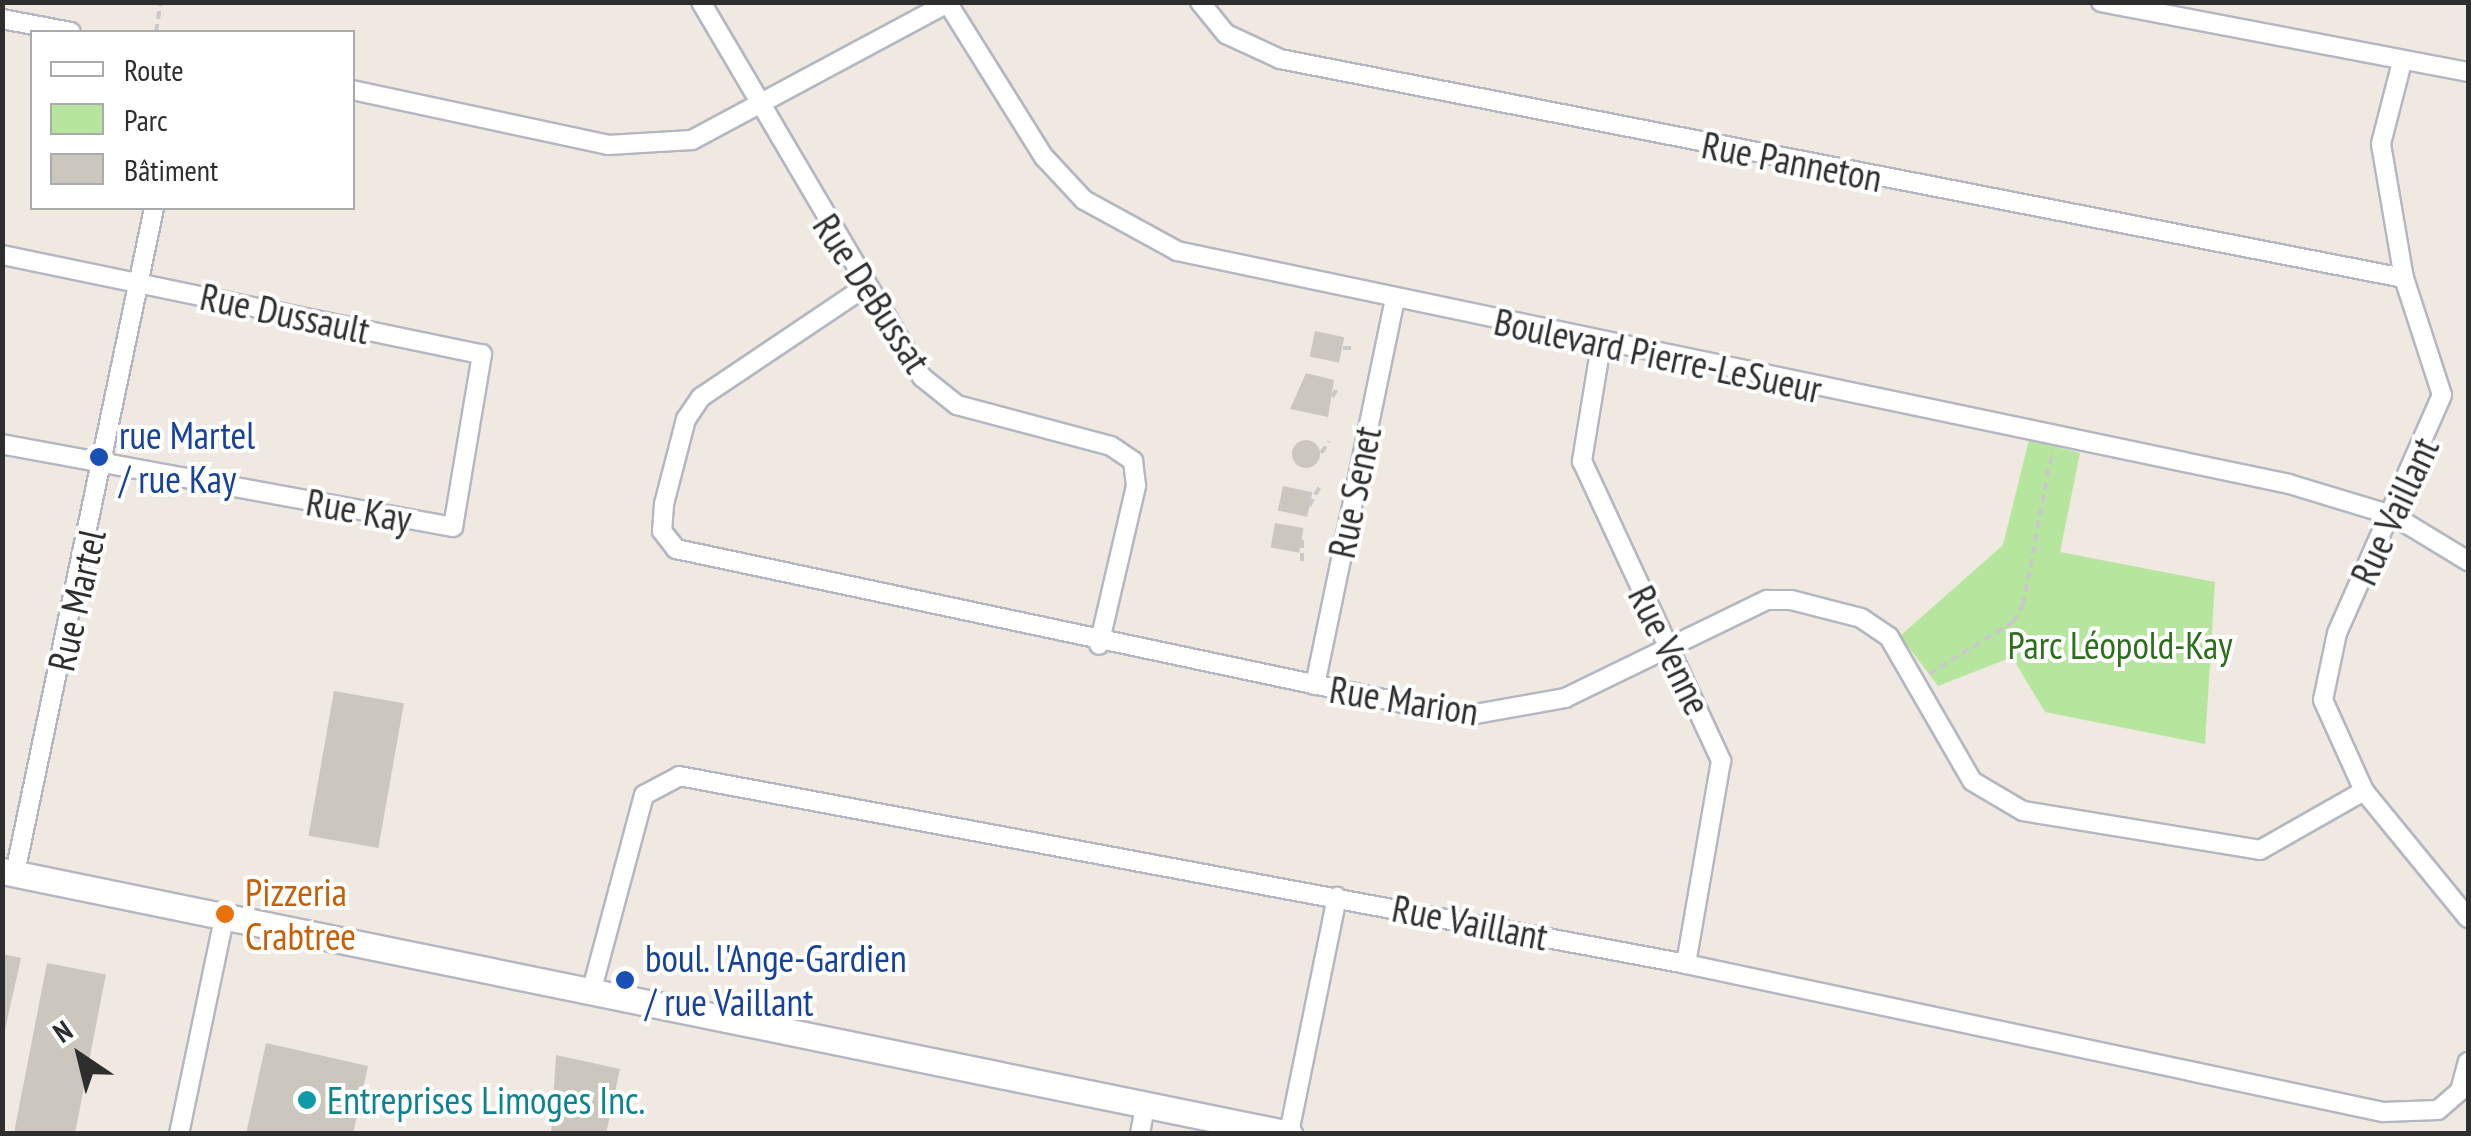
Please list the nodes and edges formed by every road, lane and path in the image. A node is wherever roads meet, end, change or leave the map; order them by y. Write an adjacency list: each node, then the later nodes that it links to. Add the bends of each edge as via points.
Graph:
1 (160, 2): 8 (path)
2 (701, 2): 12 (street, Rue DeBussat)
3 (1200, 2): 15 (street, Rue Panneton, via 1226,34 1280,59)
4 (2102, 2): 9 (street)
5 (948, 3): 12 (street); 18 (street, Boulevard Pierre-LeSueur, via 1012,115 1084,200 1204,261)
6 (2, 19): 7 (street)
7 (61, 30)
8 (156, 30)
9 (2402, 62): 10 (street); 15 (street, Rue Vaillant, via 2382,144)
10 (2468, 72)
11 (355, 91): 12 (street, via 608,145 692,140)
12 (760, 110): 17 (street, Rue DeBussat)
13 (154, 210): 16 (street, Rue Martel)
14 (2, 255): 16 (street, Rue Dussault)
15 (2404, 278): 32 (street, Rue Vaillant, via 2442,395)
16 (139, 282): 25 (street, Rue Dussault, via 482,354); 29 (street, Rue Martel)
17 (865, 287): 36 (street, Rue DeBussat, via 922,377 957,405 1111,446 1133,462 1136,486); 36 (street, Rue Marion, via 701,397 686,419 662,531 696,559)
18 (1395, 299): 19 (street, Boulevard Pierre-LeSueur); 39 (street, Rue Senet)
19 (1601, 344): 24 (street, Boulevard Pierre-LeSueur); 37 (street, Rue Venne, via 1582,461)
20 (1342, 348): 21 (path)
21 (1355, 348)
22 (1339, 386): 23 (path)
23 (1332, 397)
24 (2056, 437): 32 (street, Boulevard Pierre-LeSueur, via 2289,484); 38 (path, via 2014,622)
25 (468, 440): 29 (street, Rue Kay, via 454,527)
26 (1329, 442): 28 (path)
27 (2, 444): 29 (street, Rue Kay)
28 (1321, 453)
29 (106, 465): 41 (street, Rue Martel)
30 (1318, 488): 31 (path)
31 (1309, 506)
32 (2394, 516): 35 (street, Boulevard Pierre-LeSueur); 40 (street, Rue Vaillant, via 2322,676 2334,737)
33 (1302, 540): 34 (path)
34 (1302, 561)
35 (2468, 561)
36 (1098, 644): 39 (street, Rue Marion)
37 (1666, 648): 38 (street, Rue Marion, via 1767,600 1791,600 1877,626); 39 (street, Rue Marion, via 1565,698 1492,716); 45 (street, Rue Venne, via 1721,761)
38 (1916, 681): 40 (street, Rue Marion, via 1972,781 2023,811 2260,850)
39 (1315, 685)
40 (2364, 791): 44 (street, Rue Vaillant)
41 (9, 872): 43 (main road)
42 (1337, 897): 45 (street, Rue Vaillant); 46 (street, Rue Vaillant, via 679,776 644,795); 51 (street)
43 (225, 914): 46 (main road); 49 (street)
44 (2468, 918)
45 (1686, 964): 47 (street, Rue Vaillant, via 2403,1114 2449,1102)
46 (592, 989): 48 (main road)
47 (2468, 1062)
48 (1146, 1106): 50 (street); 51 (main road)
49 (180, 1134)
50 (1140, 1134)
51 (1289, 1134)

